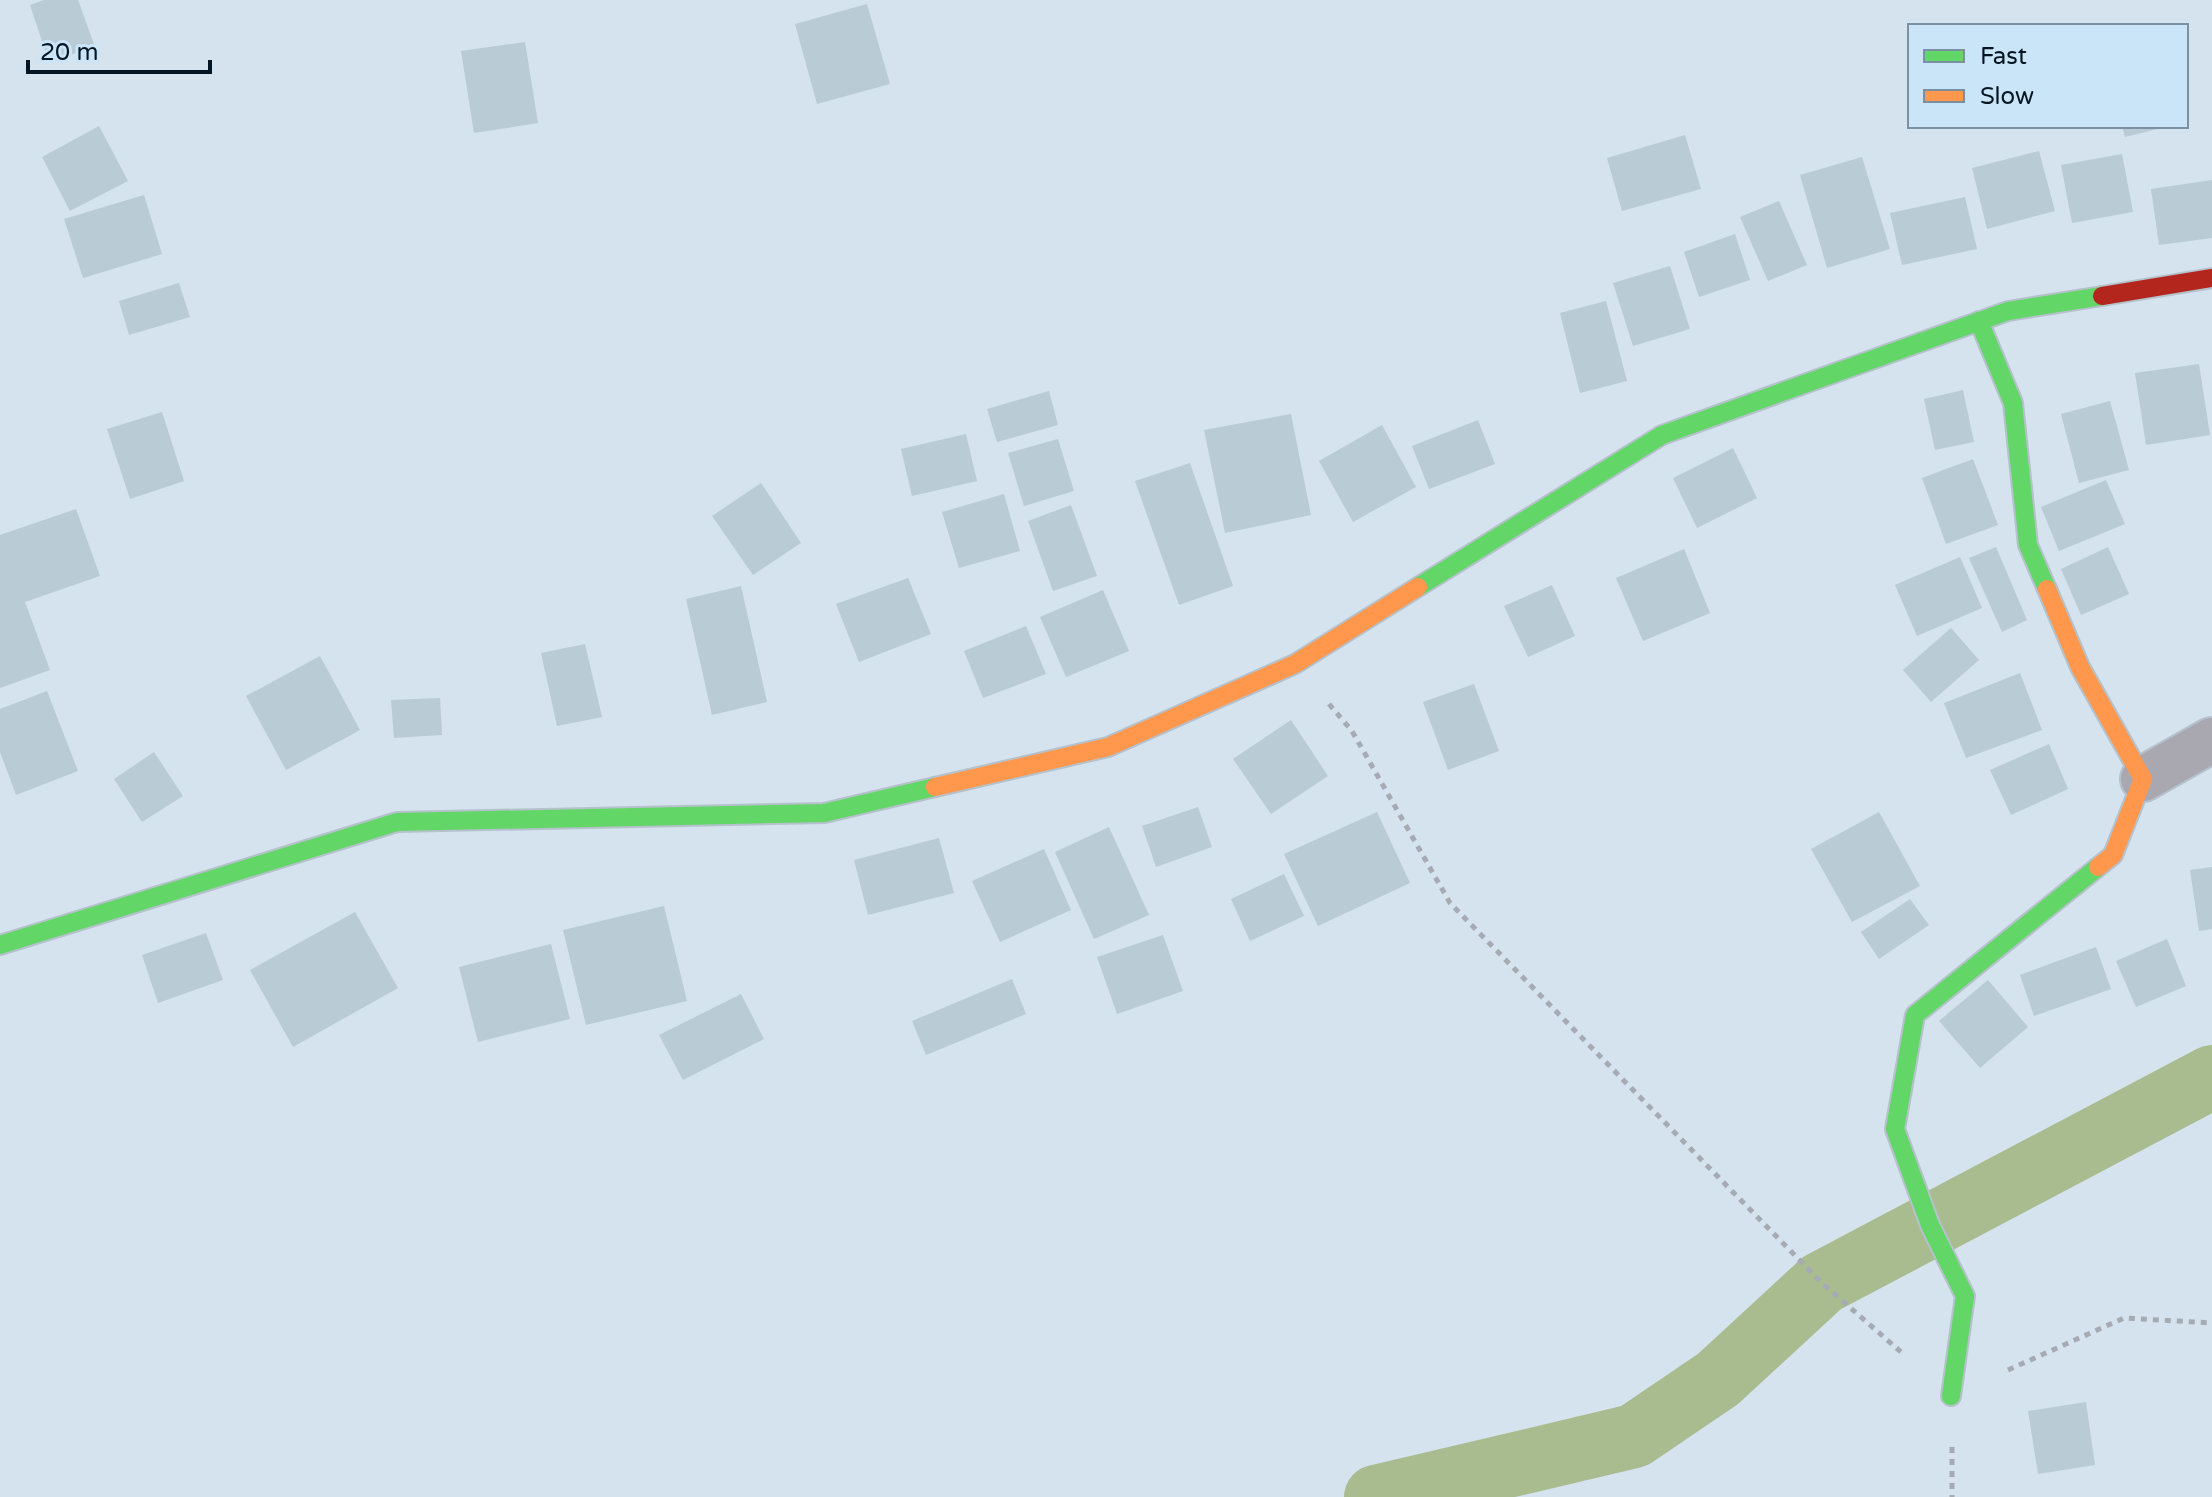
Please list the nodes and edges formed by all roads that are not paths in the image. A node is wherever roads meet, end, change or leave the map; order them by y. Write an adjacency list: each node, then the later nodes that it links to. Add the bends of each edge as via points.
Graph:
1 (2212, 278): 2 (street, via 2008,311)
2 (1979, 321): 4 (street, via 2013,403 2028,545 2080,667); 5 (street, via 1662,435 1295,664 1108,747 824,813 397,822)
3 (2212, 740): 4 (street)
4 (2143, 779): 6 (street, via 2113,855 1915,1015 1895,1129 1930,1225 1965,1296)
5 (0, 945)
6 (1951, 1396)

